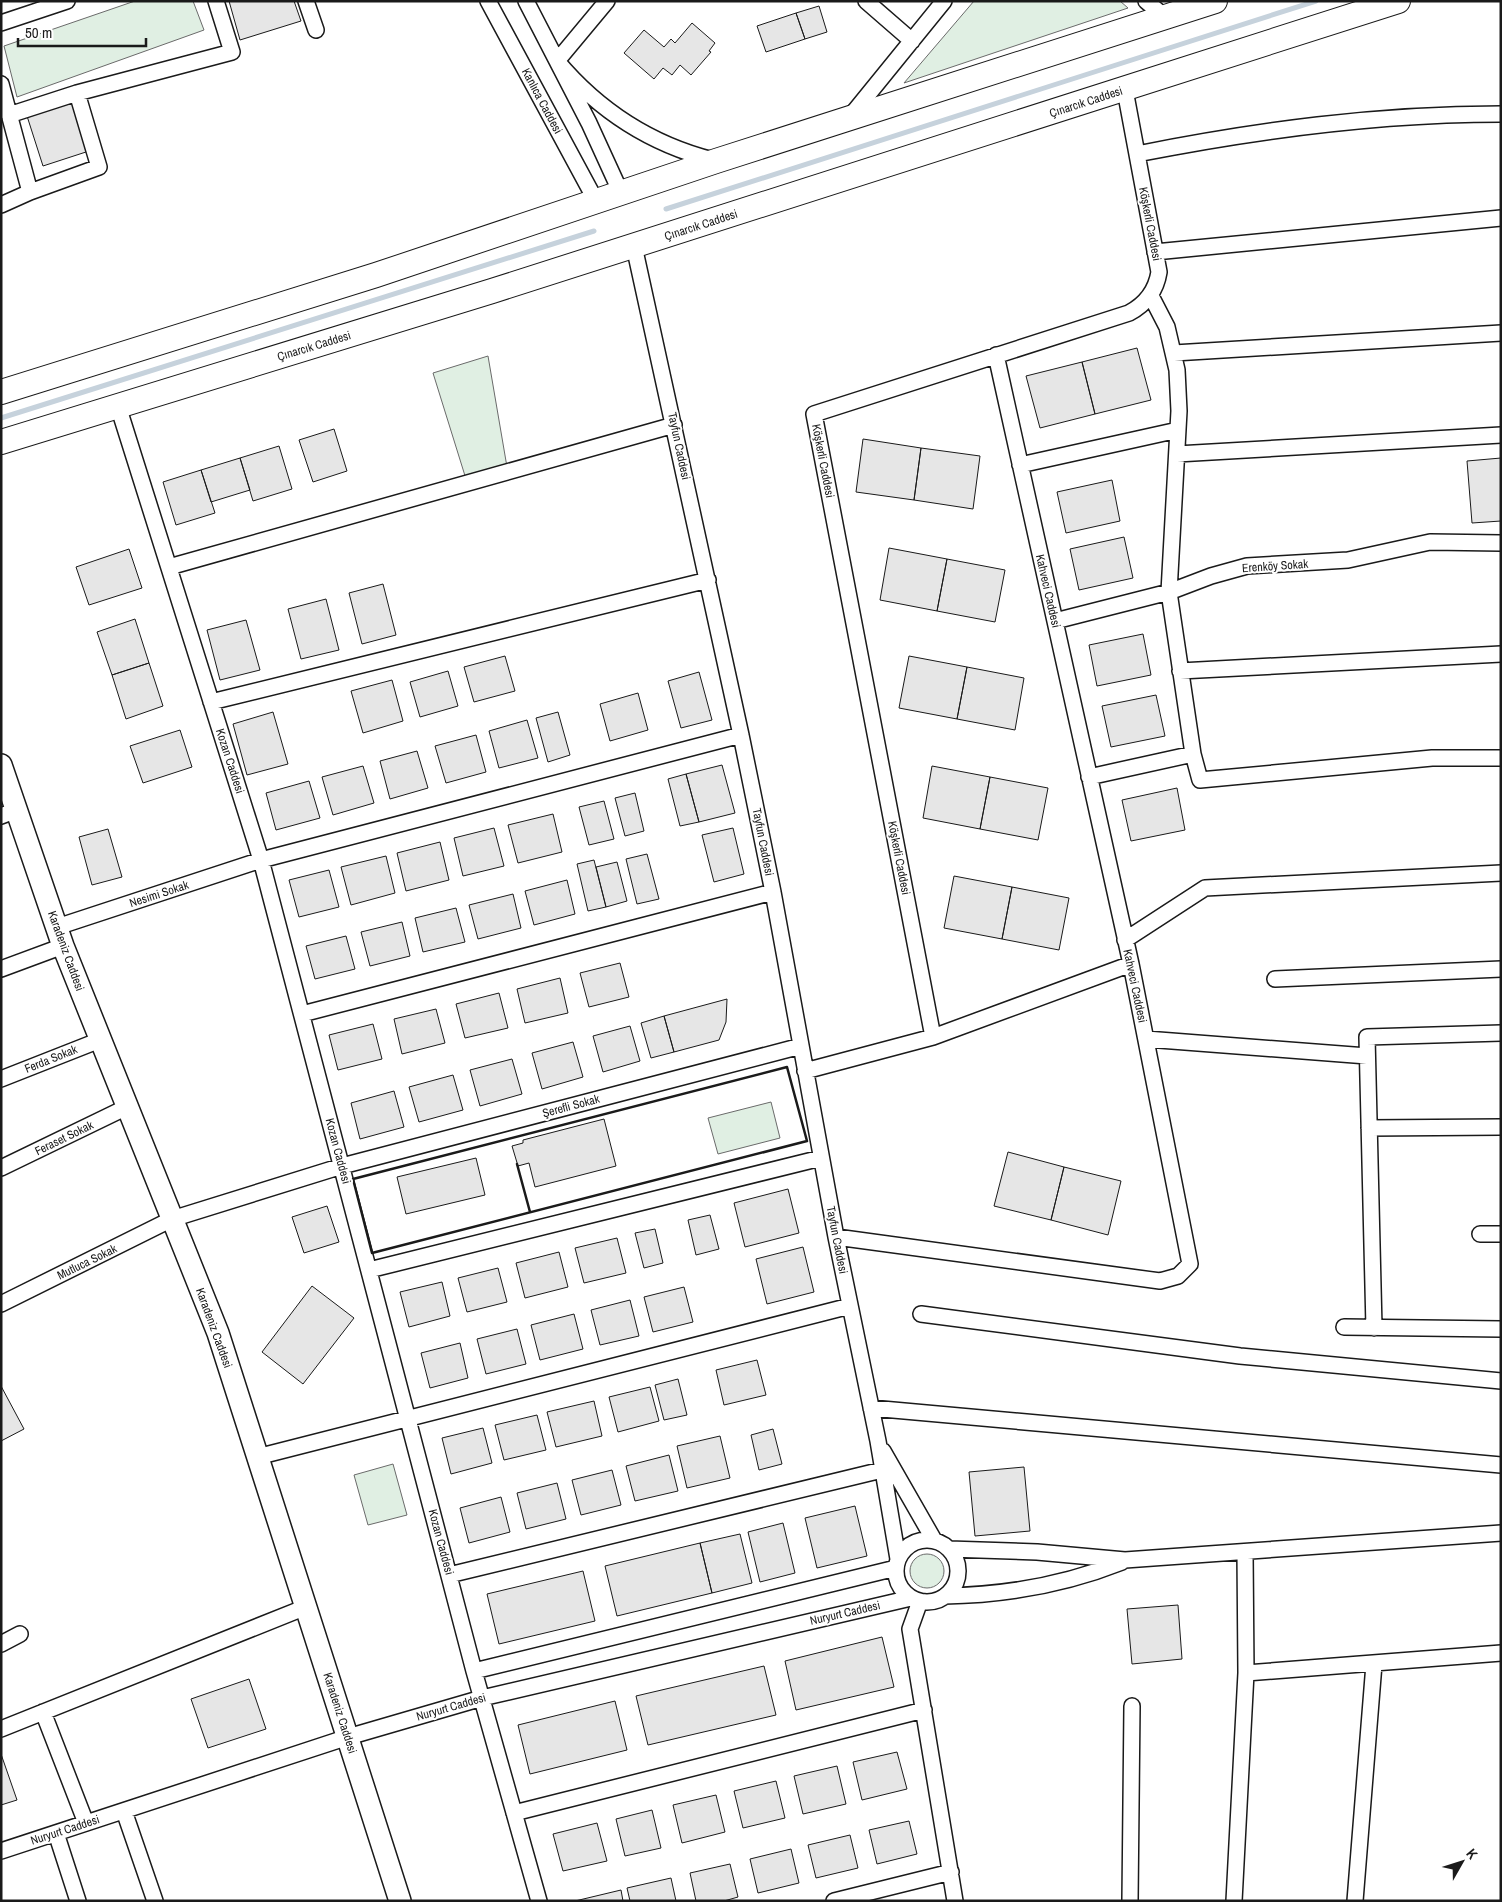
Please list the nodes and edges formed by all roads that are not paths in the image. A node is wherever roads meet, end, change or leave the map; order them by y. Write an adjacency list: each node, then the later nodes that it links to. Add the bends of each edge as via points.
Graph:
1 (67, 1): 13 (street)
2 (216, 1): 19 (street, via 232,52)
3 (306, 1): 14 (street)
4 (488, 1): 27 (street, Kanlıca Caddesi)
5 (526, 1): 16 (street)
6 (607, 1): 16 (street)
7 (866, 1): 15 (street)
8 (944, 1): 15 (street)
9 (1146, 1): 12 (street)
10 (1215, 1): 12 (main road)
11 (1398, 1): 18 (main road, Çınarcık Caddesi)
12 (1165, 17): 22 (main road)
13 (1, 23)
14 (316, 30)
15 (912, 41): 22 (street)
16 (557, 61): 24 (street, via 595,101 637,130 675,149); 26 (street)
17 (2, 87): 21 (street)
18 (1125, 90): 23 (street, Köşkerli Caddesi); 30 (main road, Çınarcık Caddesi)
19 (77, 93): 21 (street); 25 (street, via 99,167)
20 (1501, 114): 23 (street, via 1351,120 1270,130)
21 (10, 115): 25 (street)
22 (848, 119): 24 (main road)
23 (1136, 154): 31 (street, Köşkerli Caddesi)
24 (716, 161): 26 (main road)
25 (30, 192): 28 (street)
26 (620, 193): 27 (main road)
27 (596, 202): 36 (main road, via 376,275)
28 (1, 206)
29 (1501, 218): 31 (street)
30 (634, 246): 37 (main road, Çınarcık Caddesi); 38 (street, Tayfun Caddesi)
31 (1155, 252): 32 (street, Köşkerli Caddesi, via 1158,272)
32 (1151, 296): 34 (street, via 1167,327); 35 (street, Köşkerli Caddesi, via 1129,313)
33 (1501, 333): 34 (street)
34 (1174, 353): 39 (street, via 1179,393)
35 (996, 356): 43 (street, Kahveci Caddesi); 69 (street, Köşkerli Caddesi, via 814,414)
36 (1, 392)
37 (118, 406): 41 (main road, Çınarcık Caddesi); 45 (street, Kozan Caddesi)
38 (674, 425): 45 (street); 46 (street, Tayfun Caddesi)
39 (1178, 430): 42 (street); 43 (street)
40 (1501, 435): 42 (street)
41 (1, 442)
42 (1177, 454): 47 (street)
43 (1020, 465): 48 (street, Kahveci Caddesi)
44 (1501, 544): 47 (street, Erenköy Sokak, via 1430,542 1348,560 1247,566)
45 (169, 567): 51 (street, Kozan Caddesi)
46 (708, 580): 51 (street); 52 (street, Tayfun Caddesi)
47 (1169, 592): 48 (street, Erenköy Sokak); 50 (street)
48 (1055, 622): 56 (street, Kahveci Caddesi)
49 (1501, 654): 50 (street)
50 (1180, 671): 53 (street)
51 (211, 702): 58 (street, Kozan Caddesi)
52 (741, 735): 58 (street, Nesimi Sokak); 60 (street, Tayfun Caddesi)
53 (1193, 754): 54 (street, via 1200,780 1432,758); 56 (street)
54 (1501, 758)
55 (1, 764): 57 (street, Karadeniz Caddesi)
56 (1089, 777): 62 (street, Kahveci Caddesi)
57 (9, 813): 61 (street, Karadeniz Caddesi)
58 (261, 860): 61 (street, Nesimi Sokak); 67 (street, Kozan Caddesi)
59 (1501, 873): 62 (street, via 1205,888)
60 (773, 892): 67 (street); 72 (street, Tayfun Caddesi)
61 (60, 936): 64 (street, Nesimi Sokak); 71 (street, Karadeniz Caddesi)
62 (1125, 940): 63 (street, Kahveci Caddesi)
63 (1131, 964): 69 (street); 70 (street, Kahveci Caddesi)
64 (1, 969)
65 (1501, 969): 66 (street)
66 (1275, 978)
67 (302, 1014): 80 (street, Kozan Caddesi)
68 (1501, 1033): 73 (street, via 1367,1036)
69 (934, 1037): 74 (street)
70 (1146, 1039): 73 (street); 85 (street, Kahveci Caddesi, via 1190,1264 1178,1276 1160,1280)
71 (100, 1040): 75 (street, Ferda Sokak); 76 (street, Karadeniz Caddesi)
72 (801, 1046): 74 (street, Tayfun Caddesi); 80 (street, Şerefli Sokak)
73 (1368, 1056): 78 (street)
74 (805, 1071): 79 (street, Tayfun Caddesi)
75 (1, 1079)
76 (127, 1108): 81 (street, Feraset Sokak); 82 (street, Karadeniz Caddesi)
77 (1501, 1127): 78 (street)
78 (1369, 1128): 91 (street)
79 (821, 1158): 85 (street, Tayfun Caddesi); 86 (street)
80 (342, 1166): 82 (street, Şerefli Sokak); 86 (street, Kozan Caddesi)
81 (1, 1168)
82 (172, 1219): 87 (street, Mutluca Sokak); 97 (street, Karadeniz Caddesi, via 218,1333)
83 (1480, 1234): 84 (street)
84 (1501, 1234)
85 (836, 1237): 88 (street, Tayfun Caddesi)
86 (369, 1270): 95 (street, Kozan Caddesi)
87 (1, 1304)
88 (850, 1306): 94 (street, Tayfun Caddesi); 95 (street)
89 (921, 1314): 93 (street, via 1240,1356)
90 (1344, 1327): 91 (street)
91 (1374, 1328): 92 (street)
92 (1501, 1329)
93 (1501, 1381)
94 (871, 1408): 96 (street, Tayfun Caddesi); 98 (street)
95 (408, 1418): 97 (street); 106 (street, Kozan Caddesi)
96 (878, 1441): 99 (street); 101 (street)
97 (257, 1457): 109 (street, Karadeniz Caddesi)
98 (1501, 1465)
99 (882, 1470): 105 (street); 106 (street)
100 (1501, 1533): 103 (street)
101 (934, 1540): 102 (street); 105 (street, via 916,1541 909,1545)
102 (949, 1549): 104 (street, via 1038,1552); 107 (street, via 955,1556 958,1574)
103 (1244, 1552): 104 (street); 115 (street)
104 (1125, 1560): 107 (street, via 1096,1572 1037,1588 999,1594)
105 (897, 1564): 108 (street, via 899,1585); 114 (street)
106 (449, 1575): 114 (street, Kozan Caddesi)
107 (945, 1596): 108 (street, via 937,1600)
108 (915, 1600): 116 (street, Nuryurt Caddesi); 118 (street, via 910,1629)
109 (306, 1607): 119 (street); 121 (street, Karadeniz Caddesi)
110 (20, 1634): 111 (street)
111 (1, 1644)
112 (1501, 1653): 113 (street)
113 (1374, 1664): 115 (street); 136 (street)
114 (474, 1671): 116 (street, Kozan Caddesi)
115 (1246, 1673): 135 (street)
116 (482, 1698): 121 (street, Nuryurt Caddesi); 123 (street, Kozan Caddesi)
117 (1132, 1706): 134 (street)
118 (924, 1710): 123 (street); 127 (street)
119 (43, 1712): 120 (street); 124 (street)
120 (1, 1729)
121 (348, 1737): 122 (street, Nuryurt Caddesi); 130 (street, Karadeniz Caddesi)
122 (124, 1810): 124 (street, Nuryurt Caddesi); 129 (street)
123 (514, 1813): 131 (street, Kozan Caddesi)
124 (86, 1823): 125 (street, Nuryurt Caddesi)
125 (56, 1833): 126 (street, Nuryurt Caddesi); 128 (street)
126 (1, 1851)
127 (950, 1872): 132 (street); 133 (street)
128 (78, 1901)
129 (155, 1901)
130 (400, 1901)
131 (538, 1901)
132 (834, 1901)
133 (955, 1901)
134 (1130, 1901)
135 (1234, 1901)
136 (1355, 1901)

